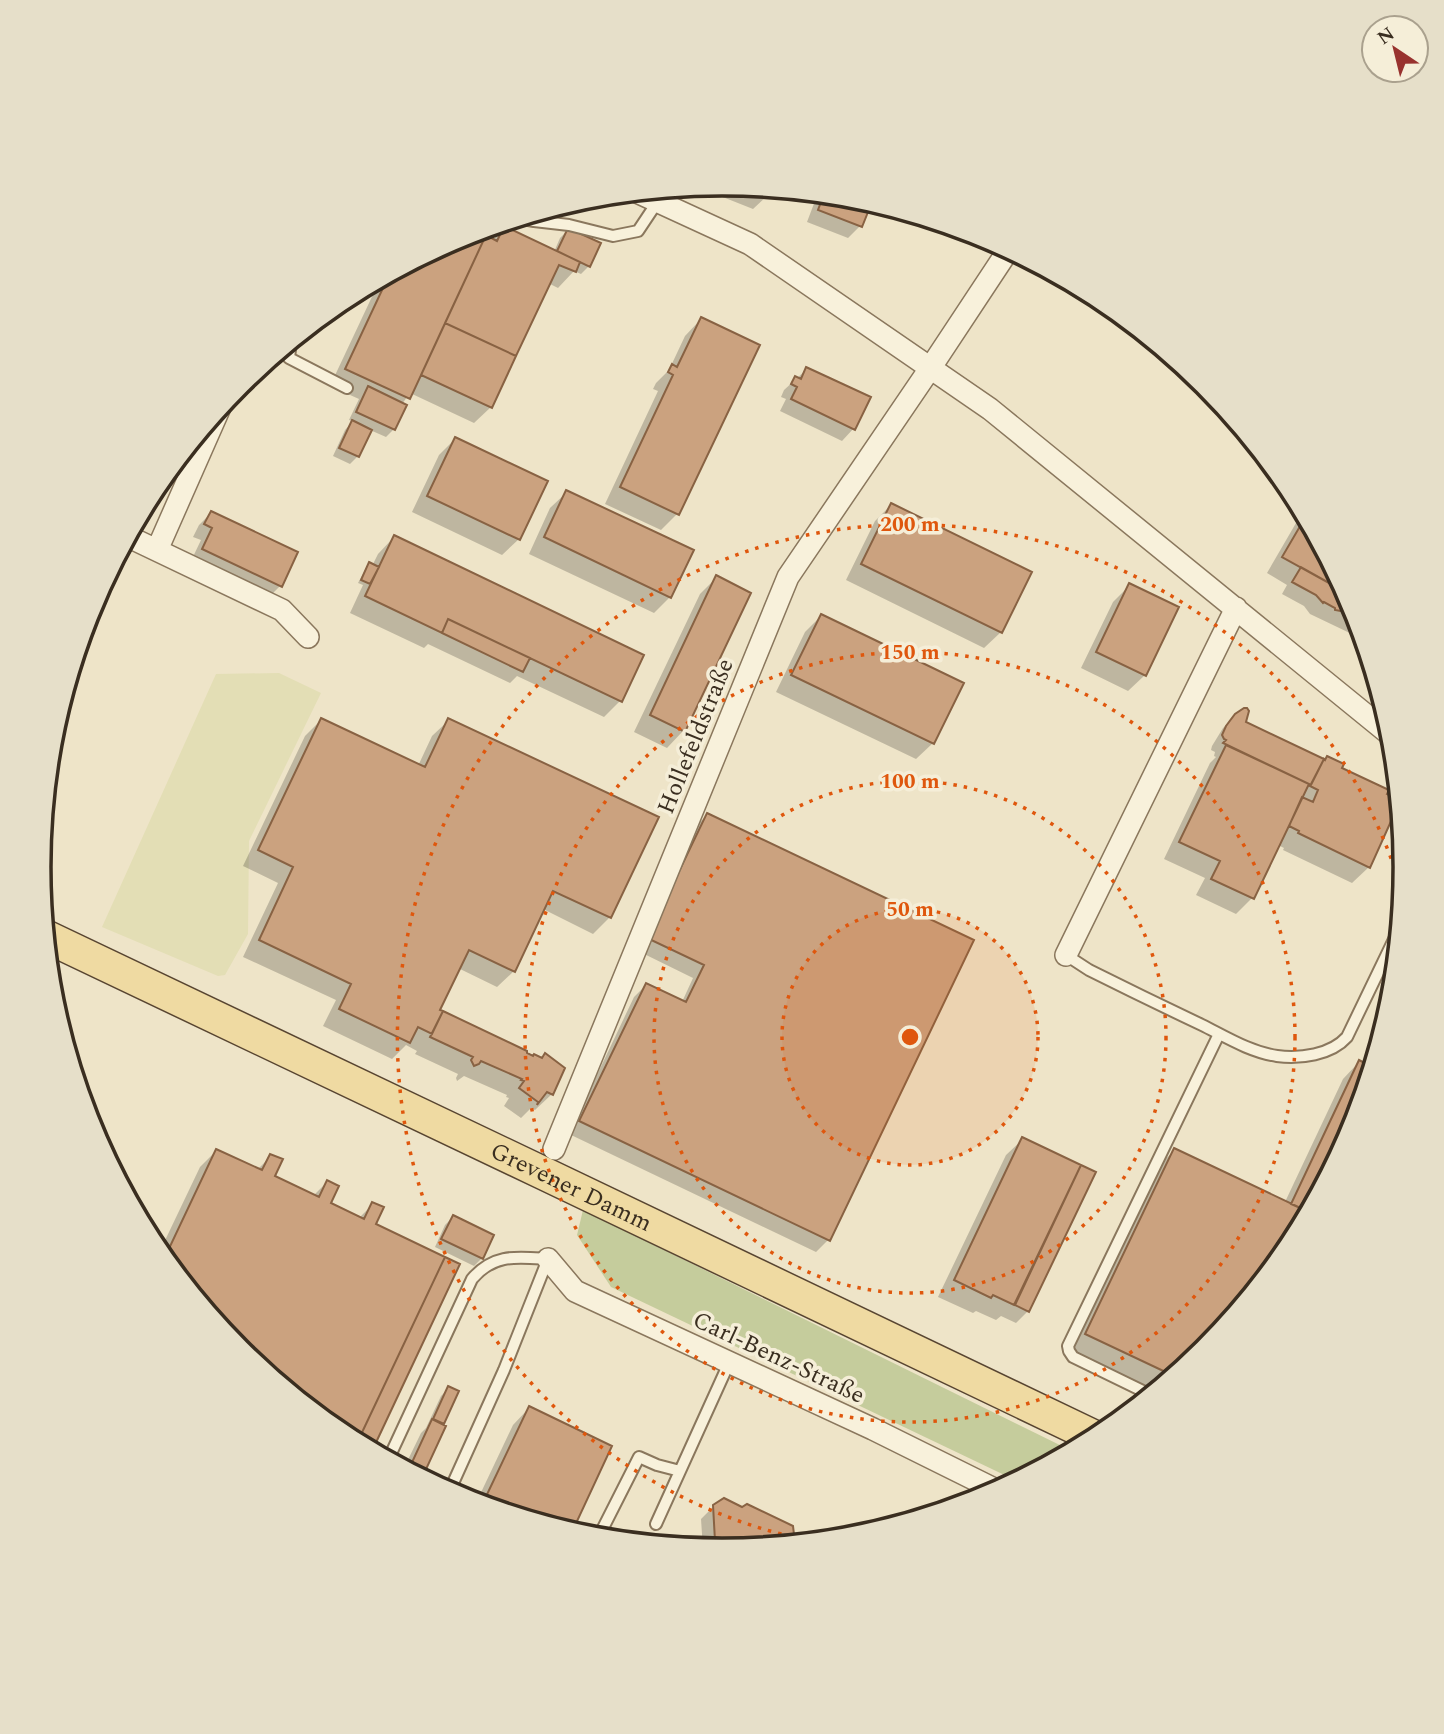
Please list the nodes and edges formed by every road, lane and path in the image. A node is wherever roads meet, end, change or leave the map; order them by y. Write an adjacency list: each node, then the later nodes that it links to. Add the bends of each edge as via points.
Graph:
1 (654, 199): 2 (street)
2 (658, 201): 3 (lane, via 638,231 613,236); 6 (street, via 750,244)
3 (539, 222)
4 (1003, 258): 6 (street, Hollefeldstraße)
5 (290, 353): 7 (lane, via 289,358)
6 (931, 368): 11 (street, via 990,409); 18 (street, Hollefeldstraße, via 788,577)
7 (347, 387)
8 (209, 433): 10 (street)
9 (136, 540): 10 (street)
10 (157, 550): 12 (street, via 282,610)
11 (1236, 608): 13 (street); 16 (street)
12 (308, 637)
13 (1377, 724)
14 (55, 941): 22 (main road, Grevener Damm)
15 (1388, 951): 17 (lane, via 1347,1037 1329,1050 1275,1056)
16 (1066, 955): 17 (lane)
17 (1219, 1034): 21 (lane, via 1068,1346 1073,1357)
18 (554, 1149)
19 (548, 1259): 20 (street, Carl-Benz-Straße, via 575,1292); 23 (lane, via 505,1258 480,1269); 25 (lane)
20 (729, 1363): 24 (lane); 26 (street, Carl-Benz-Straße)
21 (1142, 1391)
22 (1084, 1432)
23 (392, 1451)
24 (680, 1471): 27 (lane); 28 (lane, via 639,1457)
25 (454, 1482)
26 (986, 1484)
27 (656, 1524)
28 (603, 1527)

